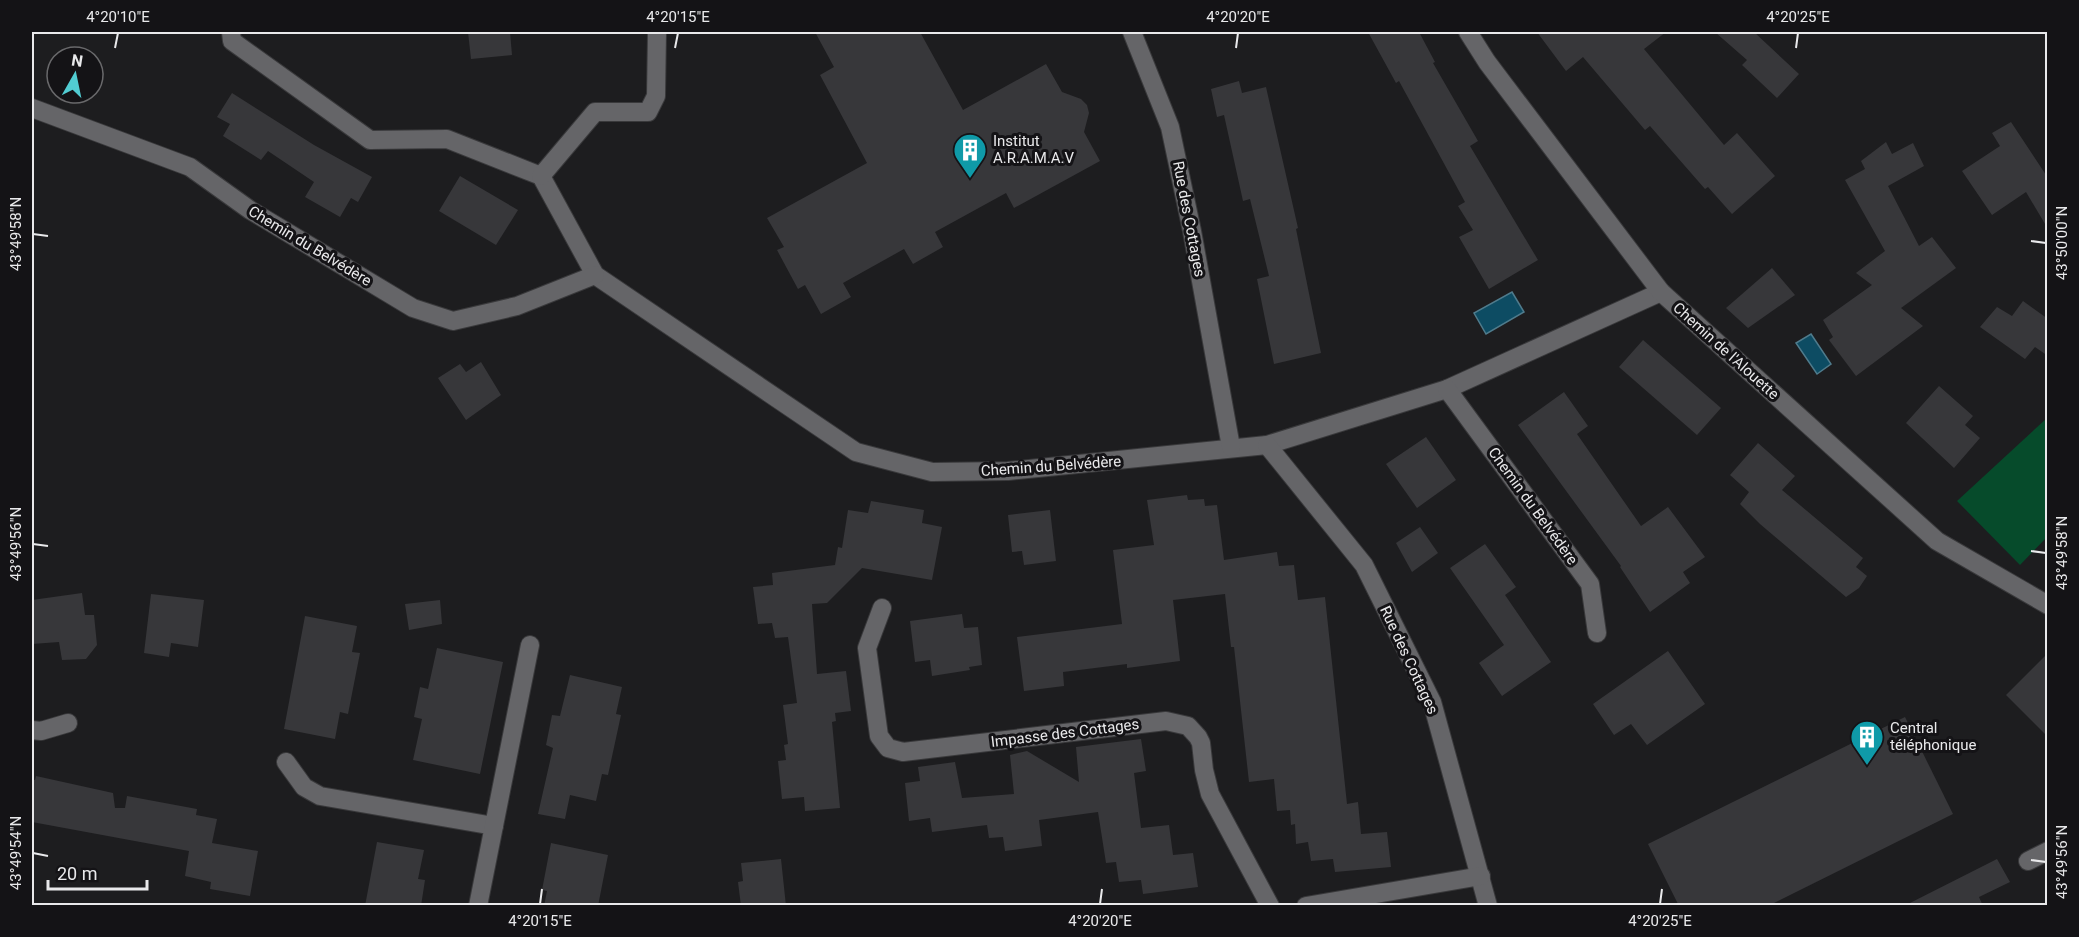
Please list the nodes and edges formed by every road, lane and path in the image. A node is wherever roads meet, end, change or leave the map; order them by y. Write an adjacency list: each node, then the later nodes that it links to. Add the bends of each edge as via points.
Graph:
1 (231, 32): 6 (street, via 232,41 370,140 447,139)
2 (657, 32): 6 (street, via 656,96 648,112 595,112)
3 (1132, 32): 11 (street, Rue des Cottages, via 1170,127)
4 (1468, 32): 8 (street, Chemin de l'Alouette, via 1486,63)
5 (32, 108): 7 (street, Chemin du Belvédère, via 190,167 250,210 413,308 453,321 517,306)
6 (541, 176): 7 (street, Chemin du Belvédère)
7 (596, 275): 11 (street, Chemin du Belvédère, via 856,452 932,472 1008,471)
8 (1661, 292): 9 (street, Chemin du Belvédère); 12 (street, Chemin de l'Alouette, via 1937,541)
9 (1447, 389): 10 (street, Chemin du Belvédère); 14 (street, Chemin du Belvédère, via 1590,584)
10 (1267, 445): 11 (street, Chemin du Belvédère); 22 (street, Rue des Cottages, via 1364,564 1432,702)
11 (1231, 447)
12 (2048, 605)
13 (882, 608): 24 (street, Impasse des Cottages, via 867,648 879,736 888,748 903,752 1166,721 1181,723 1194,730 1201,743 1210,794)
14 (1597, 633)
15 (530, 645): 19 (street)
16 (68, 723): 17 (street)
17 (32, 730)
18 (286, 762): 19 (street, via 304,787 320,796)
19 (494, 826): 23 (street)
20 (2048, 851): 21 (street)
21 (2028, 861)
22 (1481, 876): 25 (street); 26 (street, Rue des Cottages)
23 (478, 906)
24 (1270, 906)
25 (1306, 906)
26 (1488, 906)

